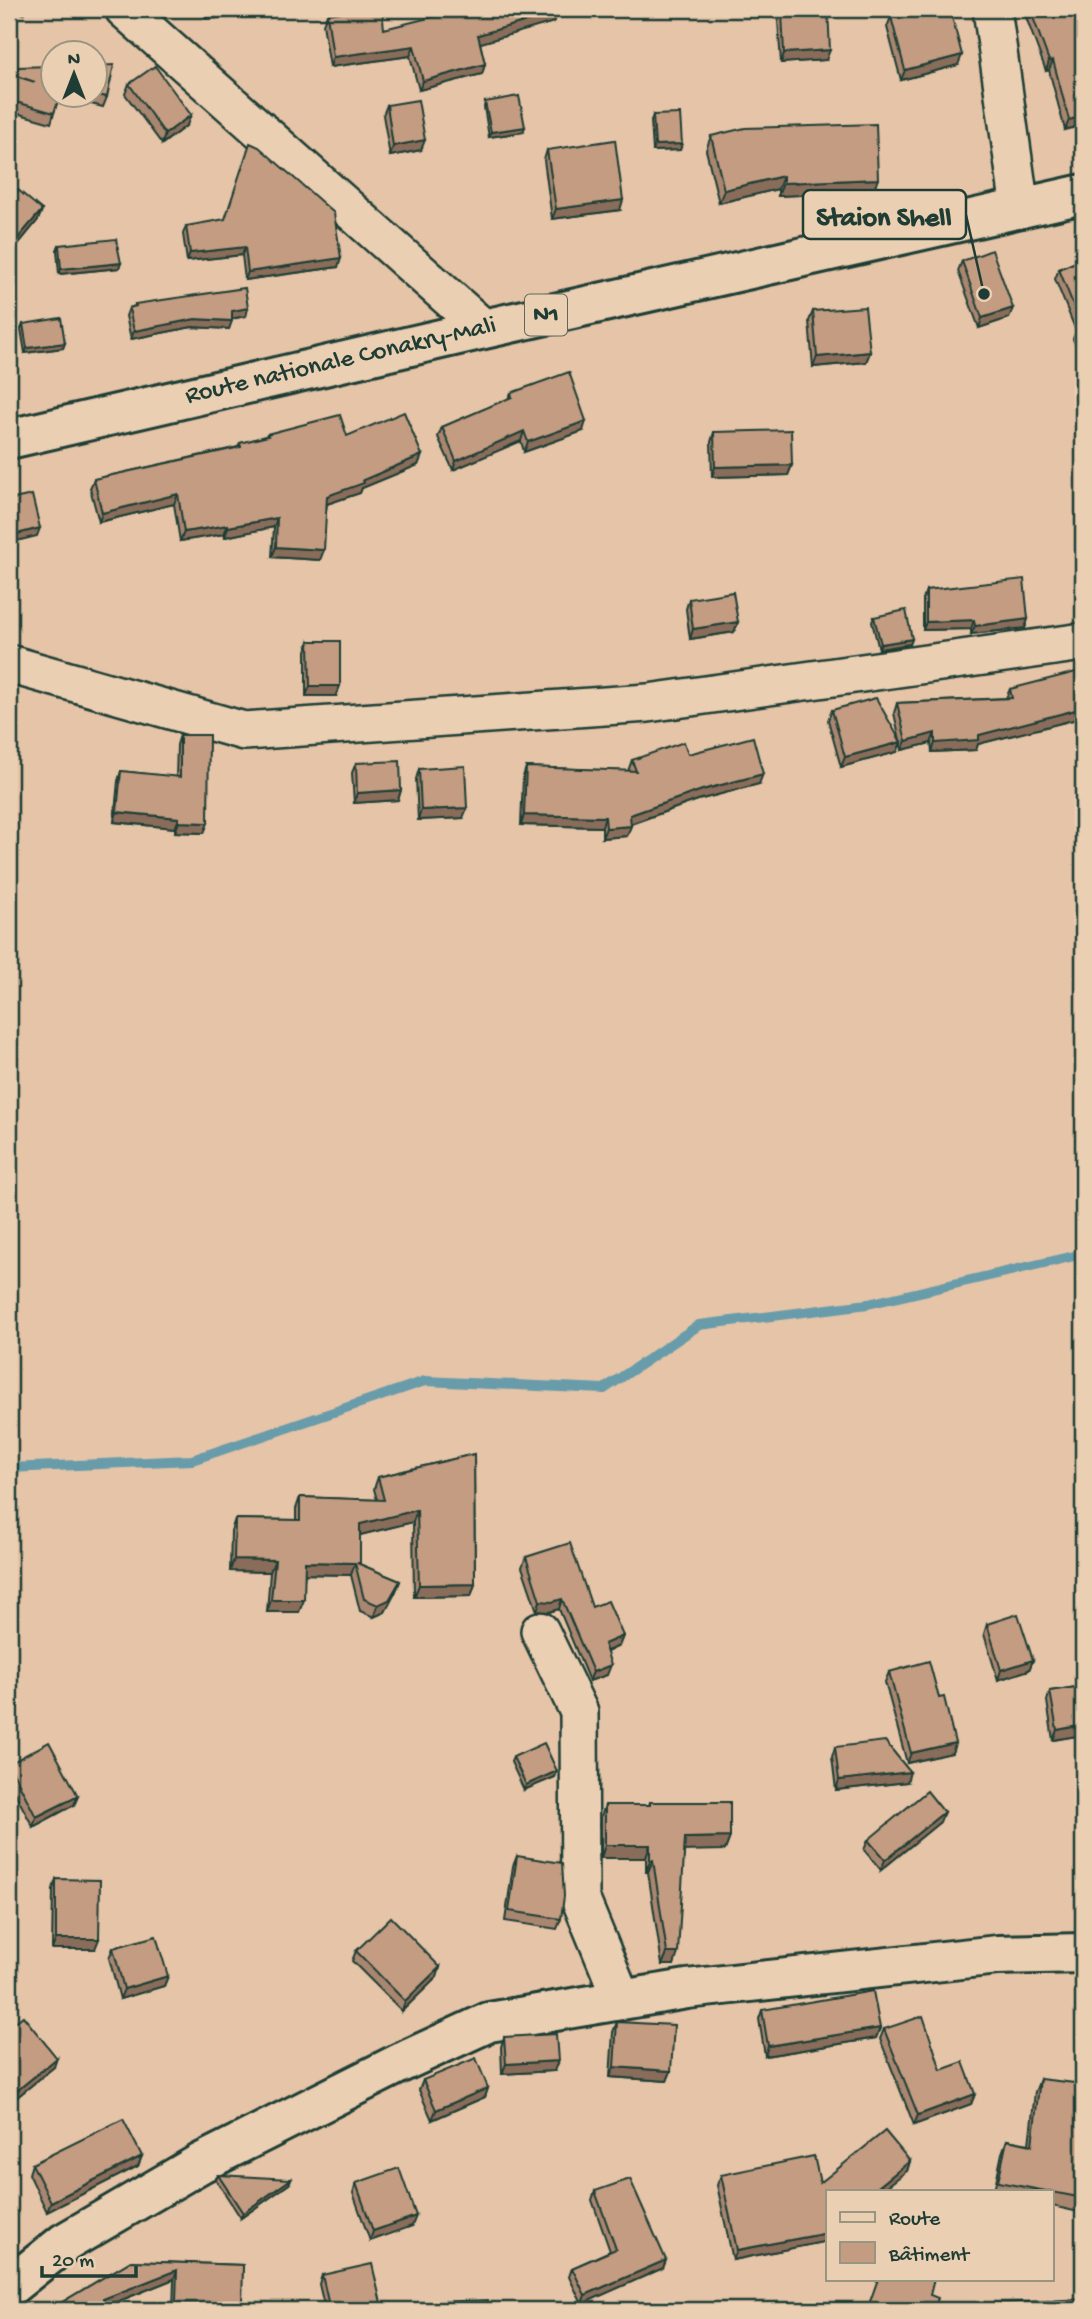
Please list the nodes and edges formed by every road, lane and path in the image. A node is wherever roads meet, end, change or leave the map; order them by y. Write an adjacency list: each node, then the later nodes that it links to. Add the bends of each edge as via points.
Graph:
1 (124, 9): 5 (street)
2 (992, 9): 4 (street)
3 (1083, 194): 4 (main road, Route nationale Conakry-Mali / N1)
4 (1020, 209): 5 (main road, Route nationale Conakry-Mali / N1)
5 (484, 329): 6 (main road, Route nationale Conakry-Mali / N1)
6 (9, 439)
7 (1083, 642): 8 (street, via 648,704 244,731)
8 (9, 664)
9 (540, 1630): 11 (street, via 579,1712 580,1898)
10 (1083, 1953): 11 (main road, via 998,1955)
11 (622, 2000): 12 (main road, via 489,2022 402,2062 201,2163 64,2244)
12 (9, 2287)

